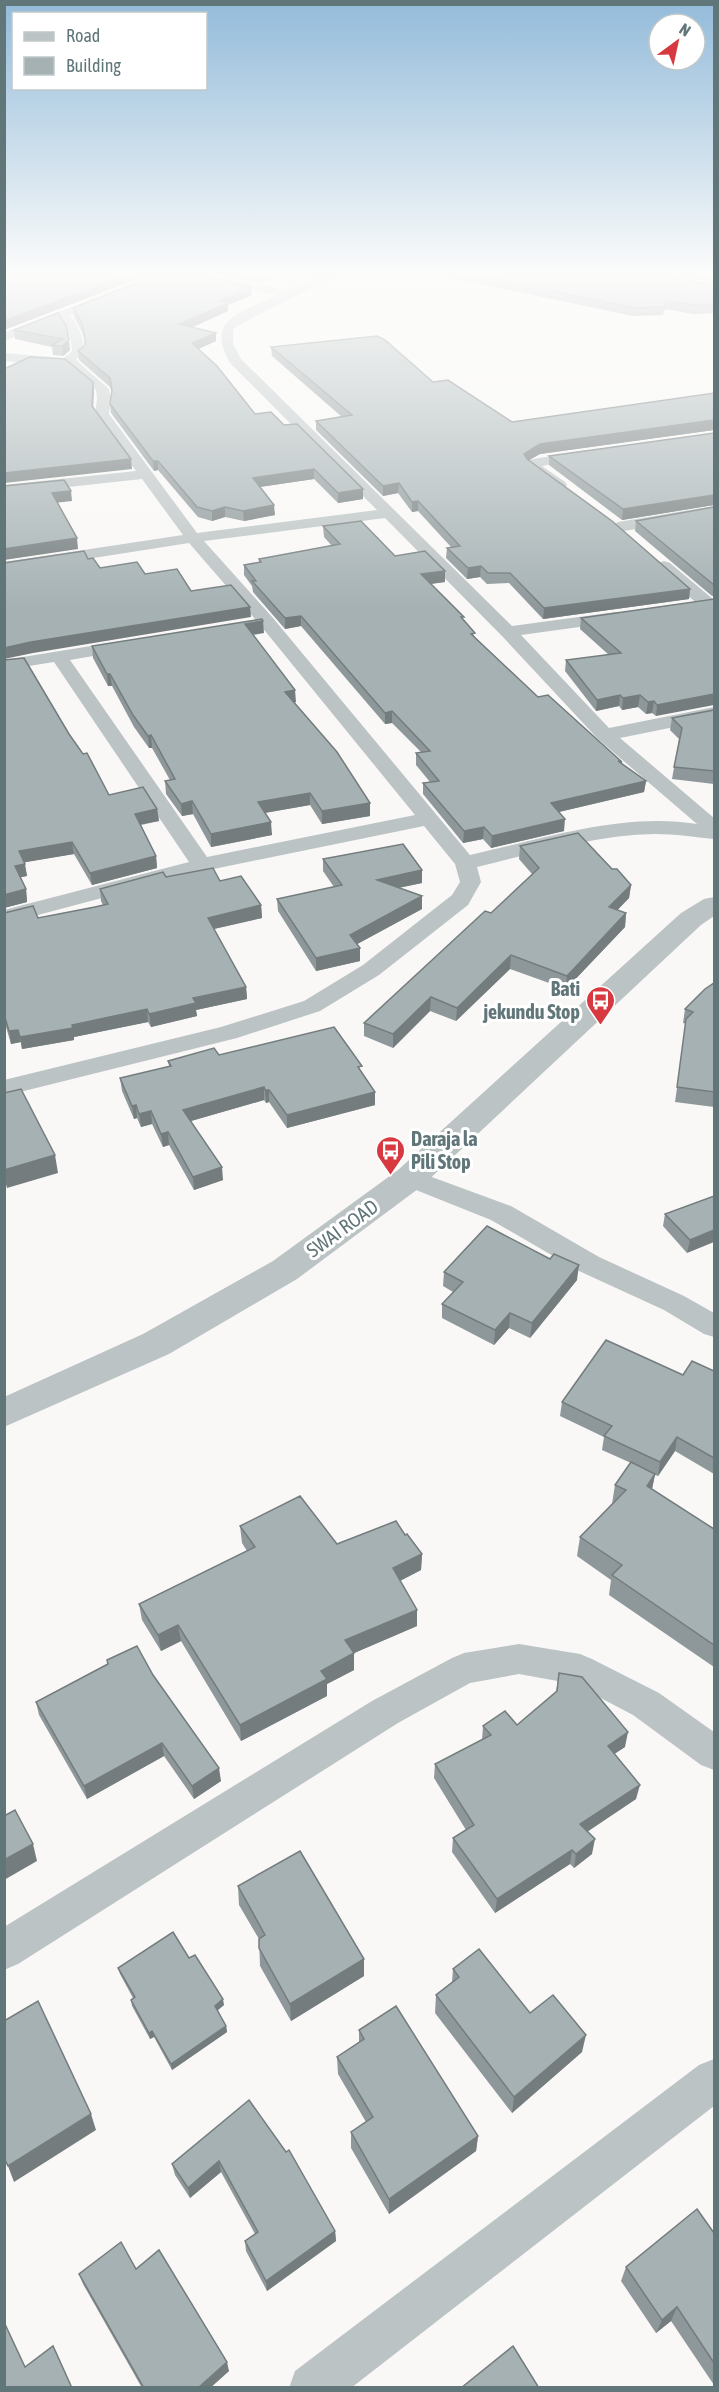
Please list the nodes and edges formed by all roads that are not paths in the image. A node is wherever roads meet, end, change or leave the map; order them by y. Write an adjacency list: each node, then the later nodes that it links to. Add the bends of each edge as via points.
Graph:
1 (100, 387): 4 (street, via 104,399 102,414)
2 (260, 387): 8 (street)
3 (603, 452): 6 (street, via 533,463)
4 (146, 474): 5 (street); 9 (street)
5 (4, 490)
6 (571, 493)
7 (714, 511): 10 (street, via 613,523)
8 (386, 513): 9 (street); 19 (street)
9 (193, 538): 13 (street); 17 (street)
10 (636, 542)
11 (4, 550): 13 (street)
12 (654, 558): 14 (street)
13 (9, 567)
14 (711, 604): 15 (street)
15 (685, 608)
16 (637, 614): 19 (street)
17 (267, 622): 18 (street); 25 (street)
18 (243, 626)
19 (508, 632): 24 (street)
20 (140, 643): 21 (street)
21 (59, 656): 22 (street); 29 (street)
22 (4, 665)
23 (714, 713): 24 (street)
24 (605, 735): 26 (street)
25 (427, 819): 28 (street); 29 (street)
26 (714, 828)
27 (714, 833): 28 (street, via 690,828 625,830)
28 (465, 863): 32 (street, via 471,888 460,900 371,970 312,1006 228,1033)
29 (202, 866): 31 (street)
30 (714, 905): 33 (street, SWAI ROAD, via 691,919)
31 (4, 917)
32 (4, 1088)
33 (410, 1178): 34 (street, via 501,1213 589,1264); 35 (street, SWAI ROAD, via 285,1270 156,1344)
34 (714, 1326)
35 (4, 1413)
36 (714, 1753): 37 (street, via 646,1704 580,1670 519,1659 464,1669 386,1713)
37 (4, 1950)
38 (714, 2080): 39 (street)
39 (312, 2388)

